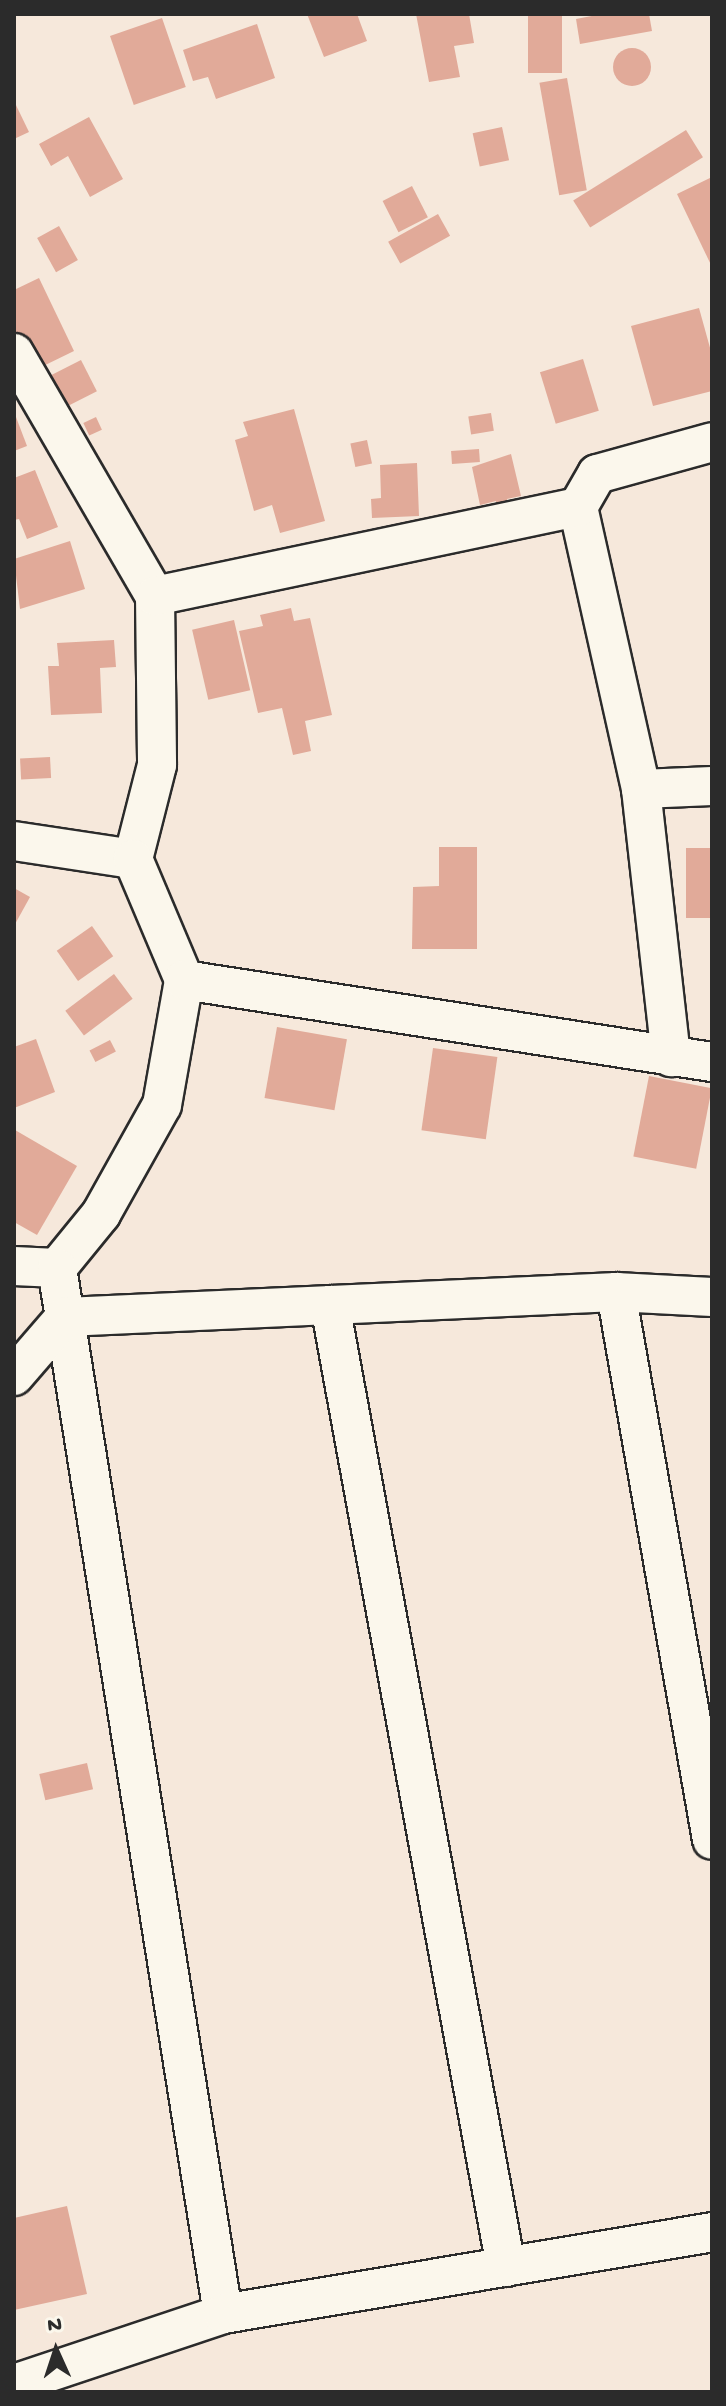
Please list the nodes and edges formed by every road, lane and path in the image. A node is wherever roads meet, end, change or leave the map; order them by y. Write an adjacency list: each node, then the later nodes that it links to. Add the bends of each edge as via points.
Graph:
1 (14, 353): 4 (street)
2 (712, 442): 3 (street, via 597,474)
3 (578, 507): 4 (street); 6 (street)
4 (155, 596): 8 (street, via 157,765)
5 (712, 786): 6 (street)
6 (641, 789): 10 (street)
7 (14, 841): 8 (street)
8 (133, 859): 9 (street)
9 (184, 980): 10 (street); 13 (street, via 162,1105 101,1214)
10 (671, 1057): 11 (street)
11 (712, 1062)
12 (14, 1266): 13 (street)
13 (57, 1268): 17 (street)
14 (616, 1292): 15 (street); 16 (street); 19 (street)
15 (712, 1297)
16 (330, 1305): 17 (street); 21 (street)
17 (65, 1317): 18 (street); 22 (street)
18 (14, 1376)
19 (712, 1840)
20 (712, 2232): 21 (street)
21 (506, 2267): 22 (street)
22 (223, 2314): 23 (street)
23 (14, 2384)

